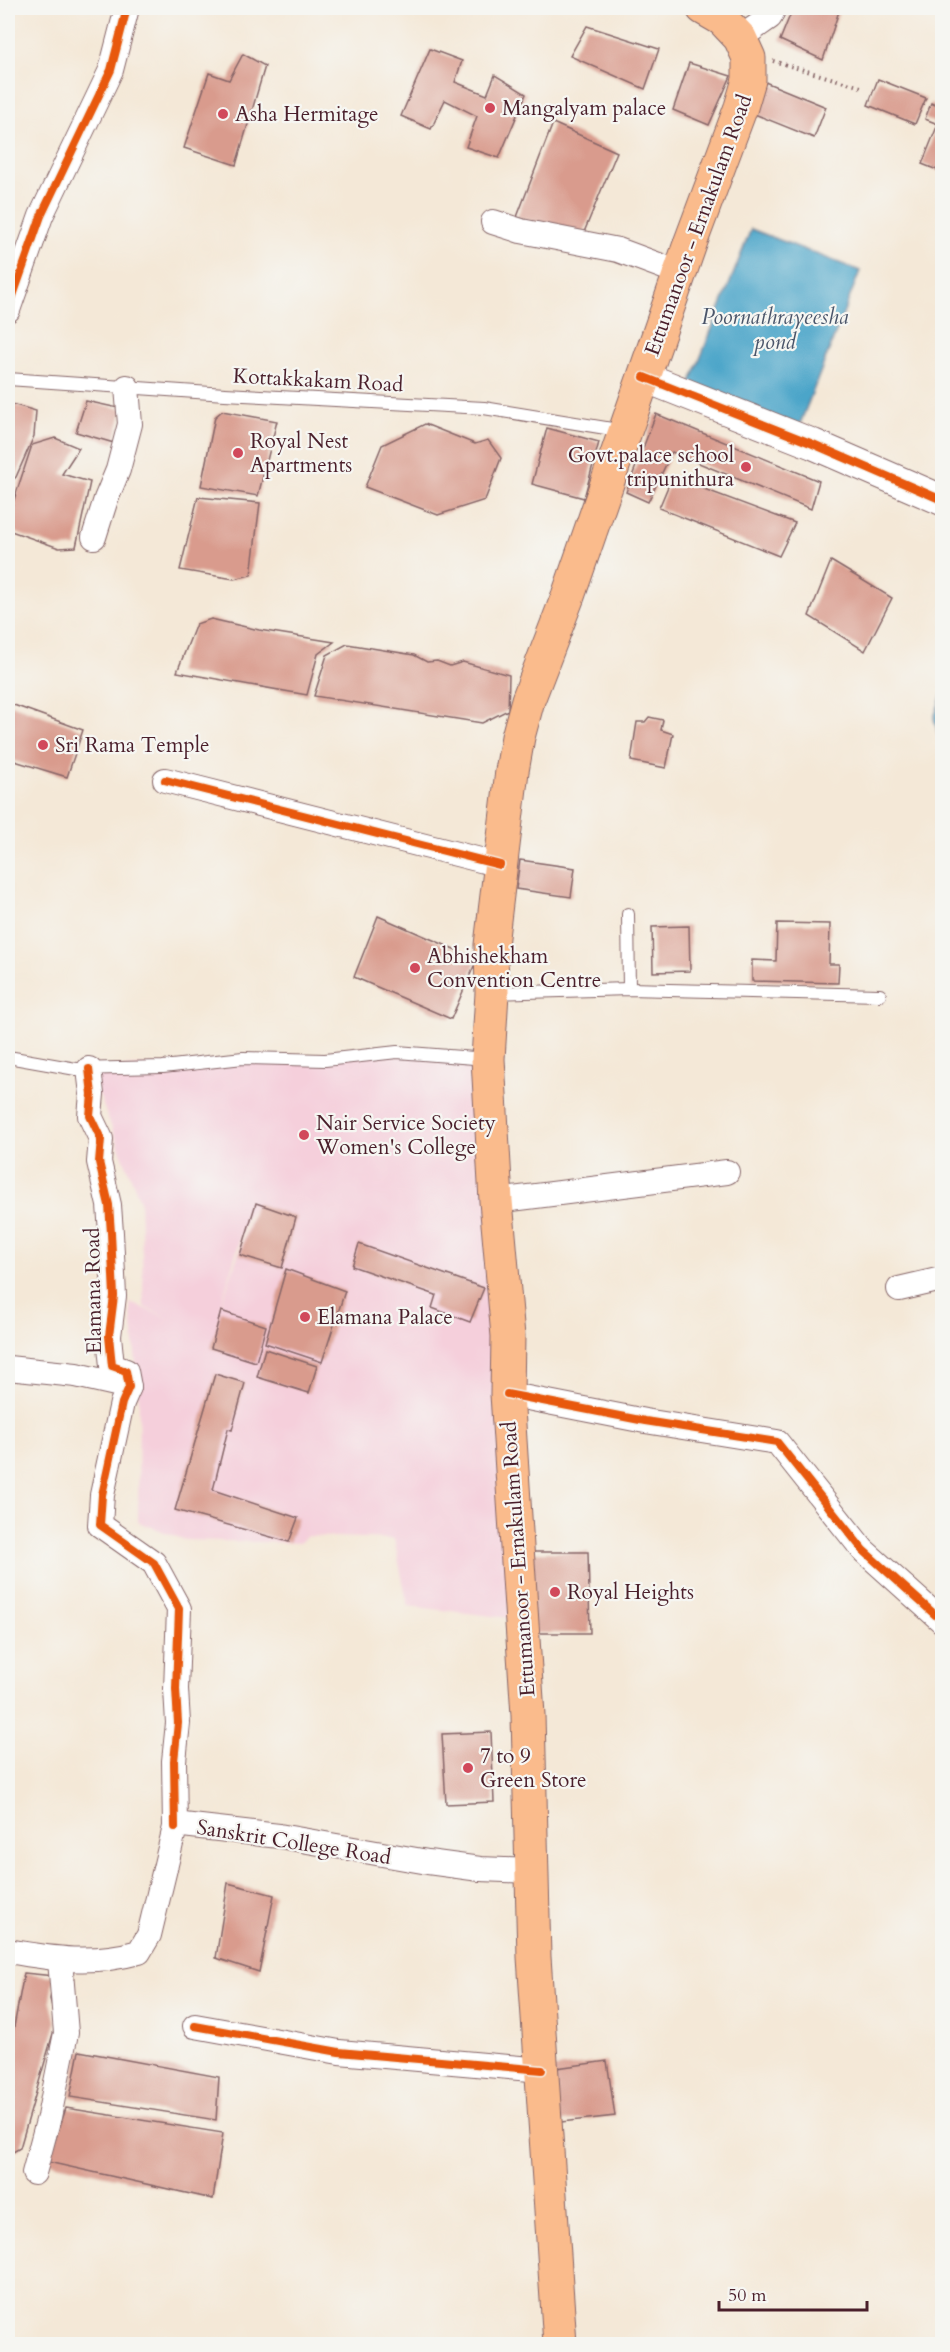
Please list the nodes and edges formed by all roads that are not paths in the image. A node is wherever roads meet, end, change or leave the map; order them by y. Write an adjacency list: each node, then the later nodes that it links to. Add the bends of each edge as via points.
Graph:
1 (126, 8): 7 (street, via 111,70 41,216)
2 (703, 8): 4 (main road, via 722,19)
3 (774, 8): 4 (street)
4 (744, 48): 6 (main road, Ettumanoor - Ernakulam Road, via 749,80)
5 (493, 222): 6 (street, via 618,250)
6 (680, 273): 8 (main road, Ettumanoor - Ernakulam Road)
7 (8, 310)
8 (644, 377): 11 (main road, Ettumanoor - Ernakulam Road); 12 (street)
9 (8, 379): 10 (lane, Kottakkakam Road)
10 (127, 387): 11 (lane, Kottakkakam Road, via 484,408); 13 (street, via 130,424)
11 (625, 431): 15 (main road, Ettumanoor - Ernakulam Road, via 528,700 518,737)
12 (942, 500)
13 (94, 537)
14 (165, 780): 15 (street)
15 (500, 866): 18 (main road, Ettumanoor - Ernakulam Road, via 491,945)
16 (628, 914): 17 (lane)
17 (629, 989): 18 (lane); 19 (lane)
18 (492, 993): 21 (main road, Ettumanoor - Ernakulam Road)
19 (880, 995)
20 (8, 1057): 22 (lane)
21 (488, 1059): 22 (lane, via 398,1052 325,1060 243,1058 163,1067); 24 (main road, Ettumanoor - Ernakulam Road)
22 (89, 1069): 28 (street, Elamana Road, via 90,1116 100,1139 99,1162 111,1233 112,1366 126,1371)
23 (727, 1172): 24 (street)
24 (496, 1201): 29 (main road, Ettumanoor - Ernakulam Road, via 508,1336)
25 (942, 1279): 26 (street)
26 (899, 1290)
27 (8, 1368): 28 (street, Elamana Road, via 76,1375)
28 (129, 1388): 31 (street, via 122,1403 102,1495 100,1525 154,1563 179,1609)
29 (507, 1394): 30 (street, via 777,1442 864,1550); 32 (main road, Ettumanoor - Ernakulam Road, via 528,1715)
30 (942, 1621)
31 (175, 1827): 32 (street, Sanskrit College Road, via 279,1836 480,1869); 34 (street, Sanskrit College Road, via 149,1935 139,1952 113,1959)
32 (532, 1870): 36 (main road, Ettumanoor - Ernakulam Road)
33 (8, 1951): 34 (street, Sanskrit College Road)
34 (60, 1960): 37 (street, via 66,2033)
35 (195, 2026): 36 (street, via 339,2052)
36 (542, 2070): 38 (main road, Ettumanoor - Ernakulam Road)
37 (34, 2173)
38 (560, 2344)

